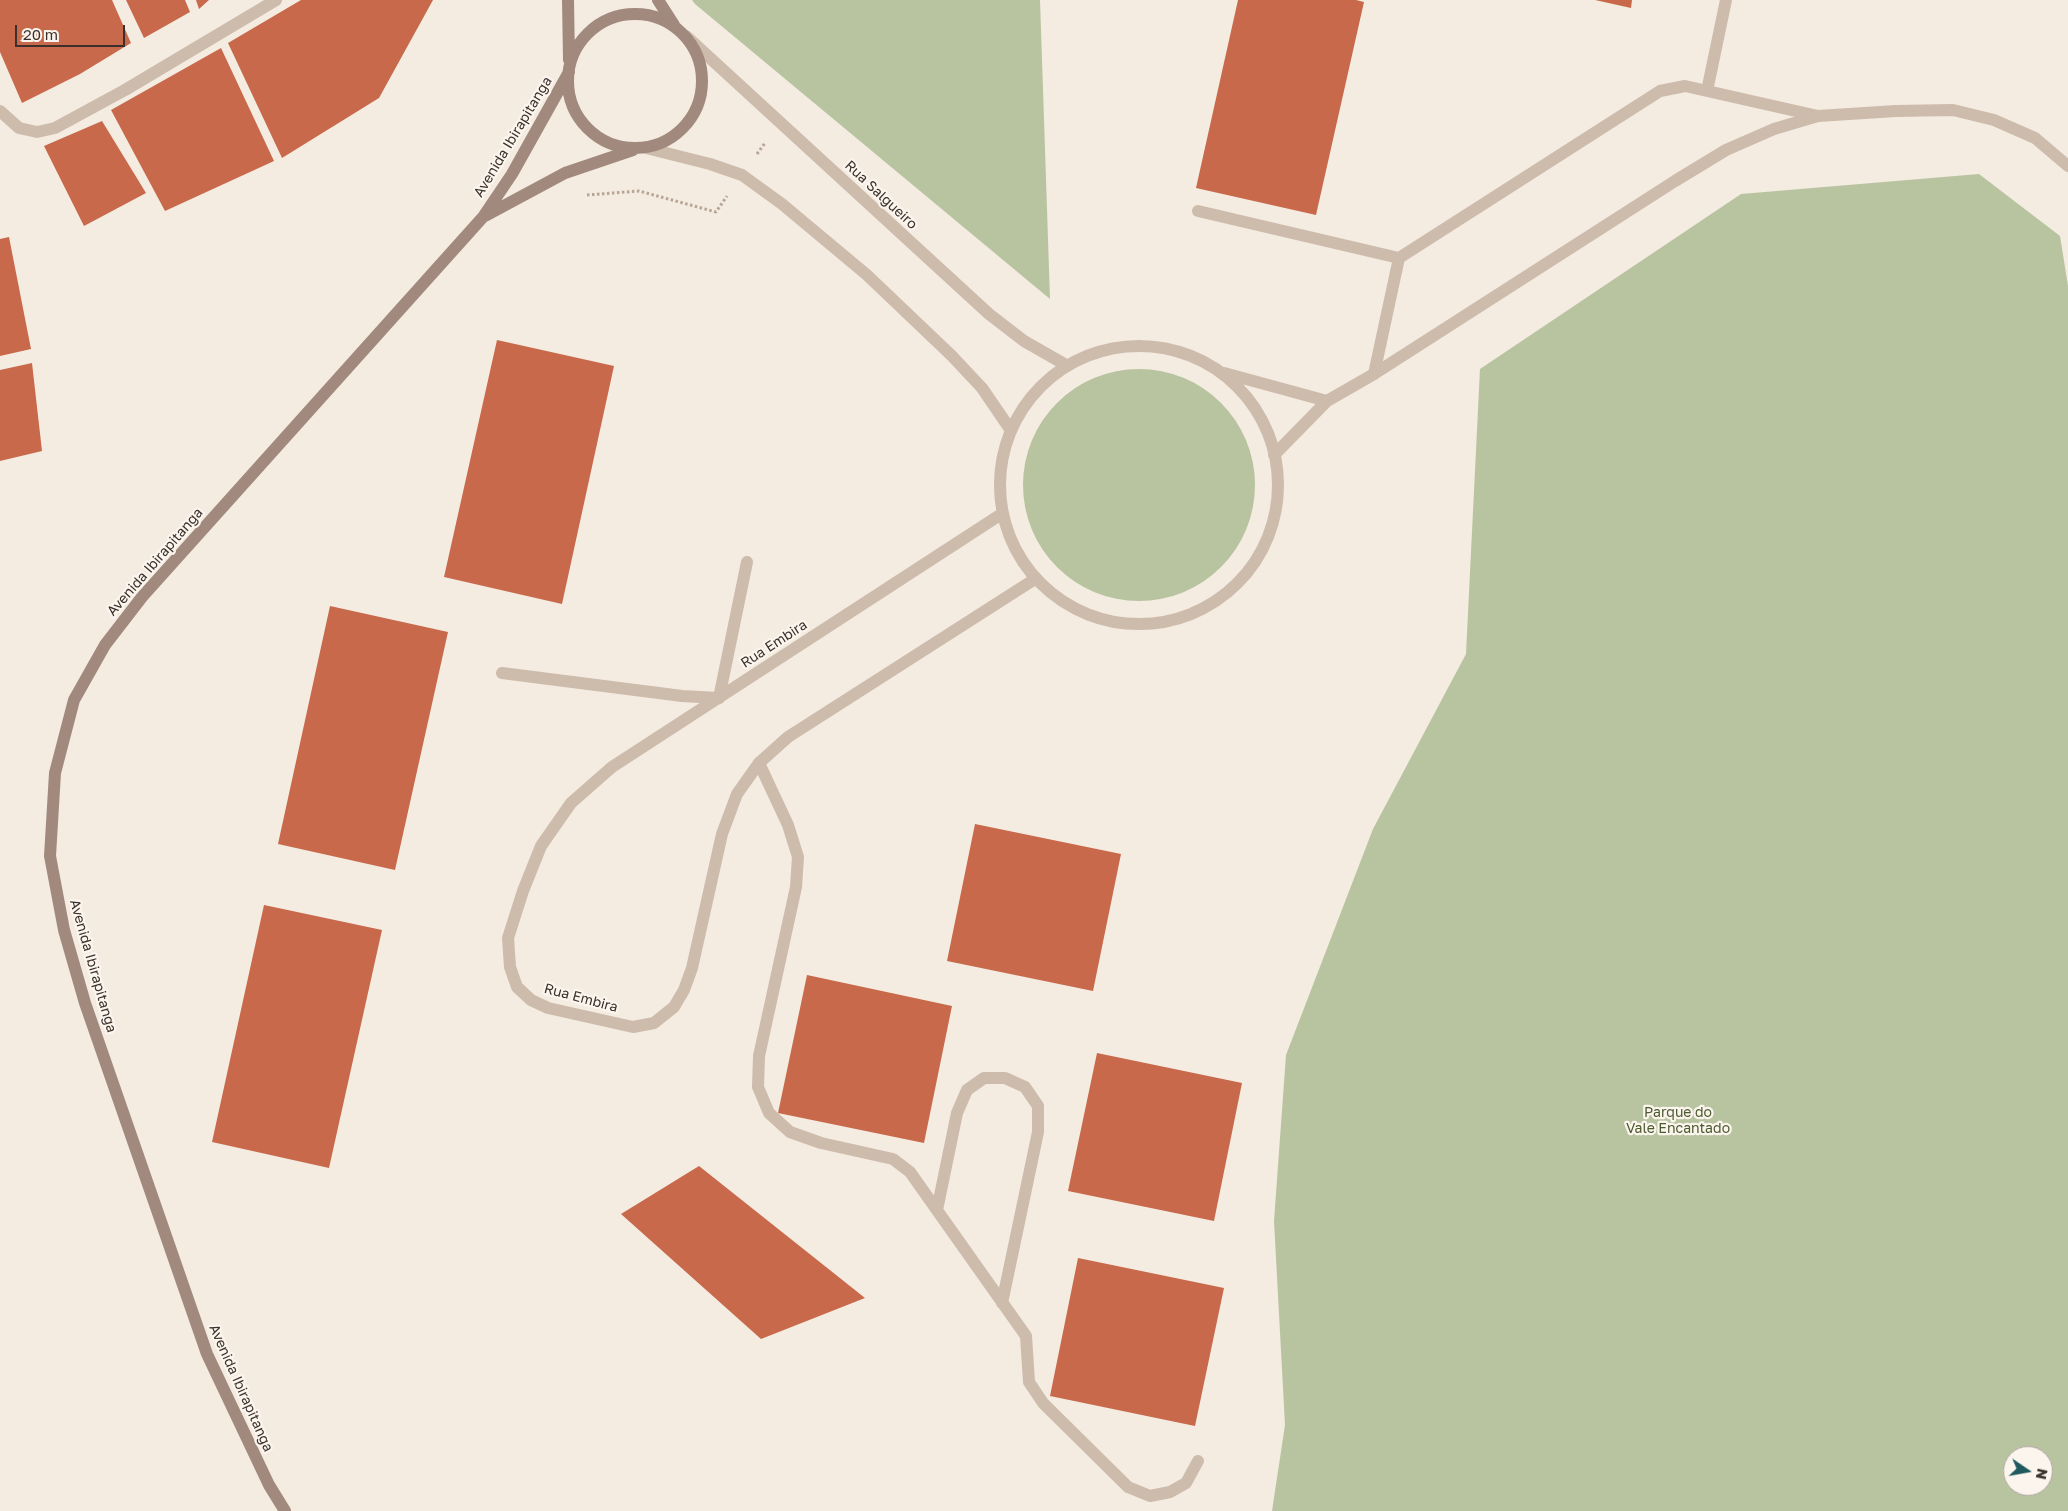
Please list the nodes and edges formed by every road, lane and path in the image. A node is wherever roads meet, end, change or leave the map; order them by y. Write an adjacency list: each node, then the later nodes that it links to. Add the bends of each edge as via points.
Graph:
1 (276, 0): 9 (street, via 54,128 37,132 19,128)
2 (568, 0): 7 (main road, Avenida Ibirapitanga)
3 (658, 0): 5 (main road)
4 (1726, 0): 8 (street)
5 (675, 27): 6 (main road); 7 (main road, via 658,18 639,14 620,15 602,22 587,34 576,50)
6 (686, 36): 11 (main road, via 698,57 702,80 699,104 687,125 668,140); 16 (street, Rua Salgueiro, via 989,314 1024,341)
7 (569, 70): 11 (main road, via 569,91 574,110 585,126 599,139 617,146); 14 (main road, Avenida Ibirapitanga, via 512,174)
8 (1707, 91): 10 (street); 15 (street, via 1685,86 1660,91)
9 (0, 111)
10 (1818, 116): 12 (street, via 1896,110 1953,110 1994,120 2036,138); 18 (street, via 1774,129 1726,150)
11 (641, 148): 14 (main road, Avenida Ibirapitanga, via 565,173); 20 (street, via 742,175 782,204 867,275 952,356 982,388)
12 (2068, 166)
13 (1198, 211): 15 (street)
14 (483, 217): 31 (main road, Avenida Ibirapitanga, via 142,596 105,645 74,700 55,773 50,856 64,930 85,1003 207,1354 269,1485)
15 (1399, 258): 18 (street)
16 (1066, 365): 17 (street, via 1104,348 1146,344 1187,352); 20 (street, via 1024,404)
17 (1224, 372): 19 (street); 21 (street, via 1252,402 1272,440)
18 (1374, 374): 19 (street)
19 (1327, 401): 21 (street)
20 (1010, 429): 22 (street, via 1001,464 999,499)
21 (1274, 455): 24 (street, via 1278,480 1274,520 1258,557 1232,589 1199,611 1160,623 1120,624 1081,613 1047,591)
22 (1003, 513): 24 (street, via 1018,555); 26 (street, Rua Embira)
23 (748, 562): 26 (street)
24 (1035, 579): 27 (street, Rua Embira, via 788,737)
25 (502, 673): 26 (street)
26 (719, 698): 27 (street, Rua Embira, via 612,767 571,803 541,846 508,938 510,967 517,987 531,1000 548,1008 634,1027 654,1022 674,1007 692,968 722,834 737,794)
27 (759, 762): 28 (street, via 788,825 798,857 796,887 759,1056 758,1087 769,1113 790,1132 821,1143 893,1159 910,1172)
28 (937, 1210): 29 (street); 29 (street, via 958,1113 968,1090 984,1078 1005,1078 1025,1087 1038,1106 1038,1132)
29 (1002, 1303): 30 (street, via 1026,1336 1029,1382 1043,1403 1128,1487 1150,1496 1170,1492 1186,1483)
30 (1198, 1461)
31 (285, 1511)

